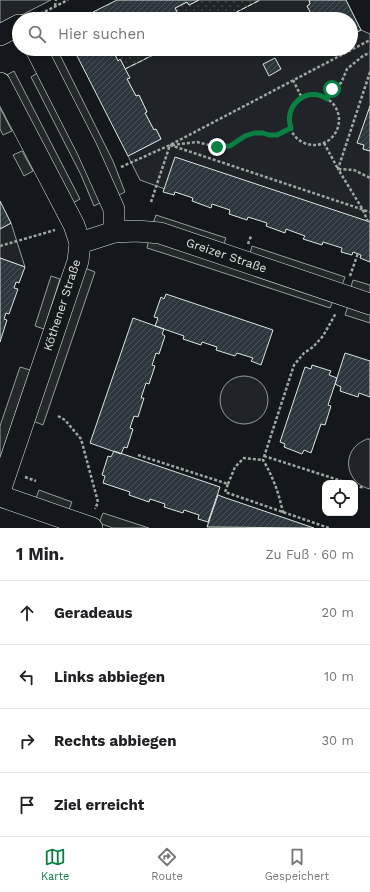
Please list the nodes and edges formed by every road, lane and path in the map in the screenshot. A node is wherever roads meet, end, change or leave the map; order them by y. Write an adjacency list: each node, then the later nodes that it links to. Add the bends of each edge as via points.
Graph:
1 (56, 0): 3 (path)
2 (68, 0): 3 (path)
3 (56, 6): 4 (path)
4 (44, 12)
5 (12, 29): 6 (street)
6 (0, 35)
7 (370, 40): 8 (path)
8 (358, 46)
9 (370, 53): 16 (path, via 347,69 341,83 332,89)
10 (40, 56): 27 (street, via 114,209)
11 (339, 56): 13 (path)
12 (370, 72): 21 (path)
13 (293, 80): 15 (path); 19 (path)
14 (0, 83): 29 (street, Köthener Straße, via 74,225)
15 (302, 98): 16 (path, via 318,95); 17 (path, via 291,109)
16 (327, 99): 18 (path, via 337,109 339,125 331,139)
17 (291, 128): 18 (path, via 302,142 309,145); 19 (path, via 277,135 254,133 230,146 217,147 197,142)
18 (324, 143): 21 (path)
19 (170, 145): 20 (path); 23 (path); 24 (path)
20 (121, 167)
21 (338, 169): 22 (path, via 354,170); 24 (path)
22 (370, 178)
23 (151, 202)
24 (363, 210): 25 (path); 26 (path, via 368,222)
25 (370, 212)
26 (370, 221)
27 (114, 232): 29 (street, Greizer Straße); 32 (street, Greizer Straße, via 160,233)
28 (36, 235): 30 (path)
29 (80, 243): 43 (street, Köthener Straße, via 78,261)
30 (0, 246)
31 (358, 253): 32 (path)
32 (344, 295): 33 (street, Greizer Straße)
33 (370, 304)
34 (332, 322): 37 (path, via 314,347 304,353 294,365)
35 (58, 416): 47 (path, via 65,420 81,439)
36 (138, 455): 40 (path)
37 (264, 456): 38 (path); 39 (path)
38 (263, 460): 40 (path, via 244,458 235,467); 48 (path, via 272,475)
39 (339, 480)
40 (228, 484): 44 (path)
41 (358, 486): 42 (path)
42 (364, 488)
43 (0, 490)
44 (225, 492): 46 (path); 48 (path)
45 (0, 496): 49 (street)
46 (223, 497)
47 (98, 502)
48 (283, 513): 50 (path)
49 (92, 528)
50 (329, 528)

